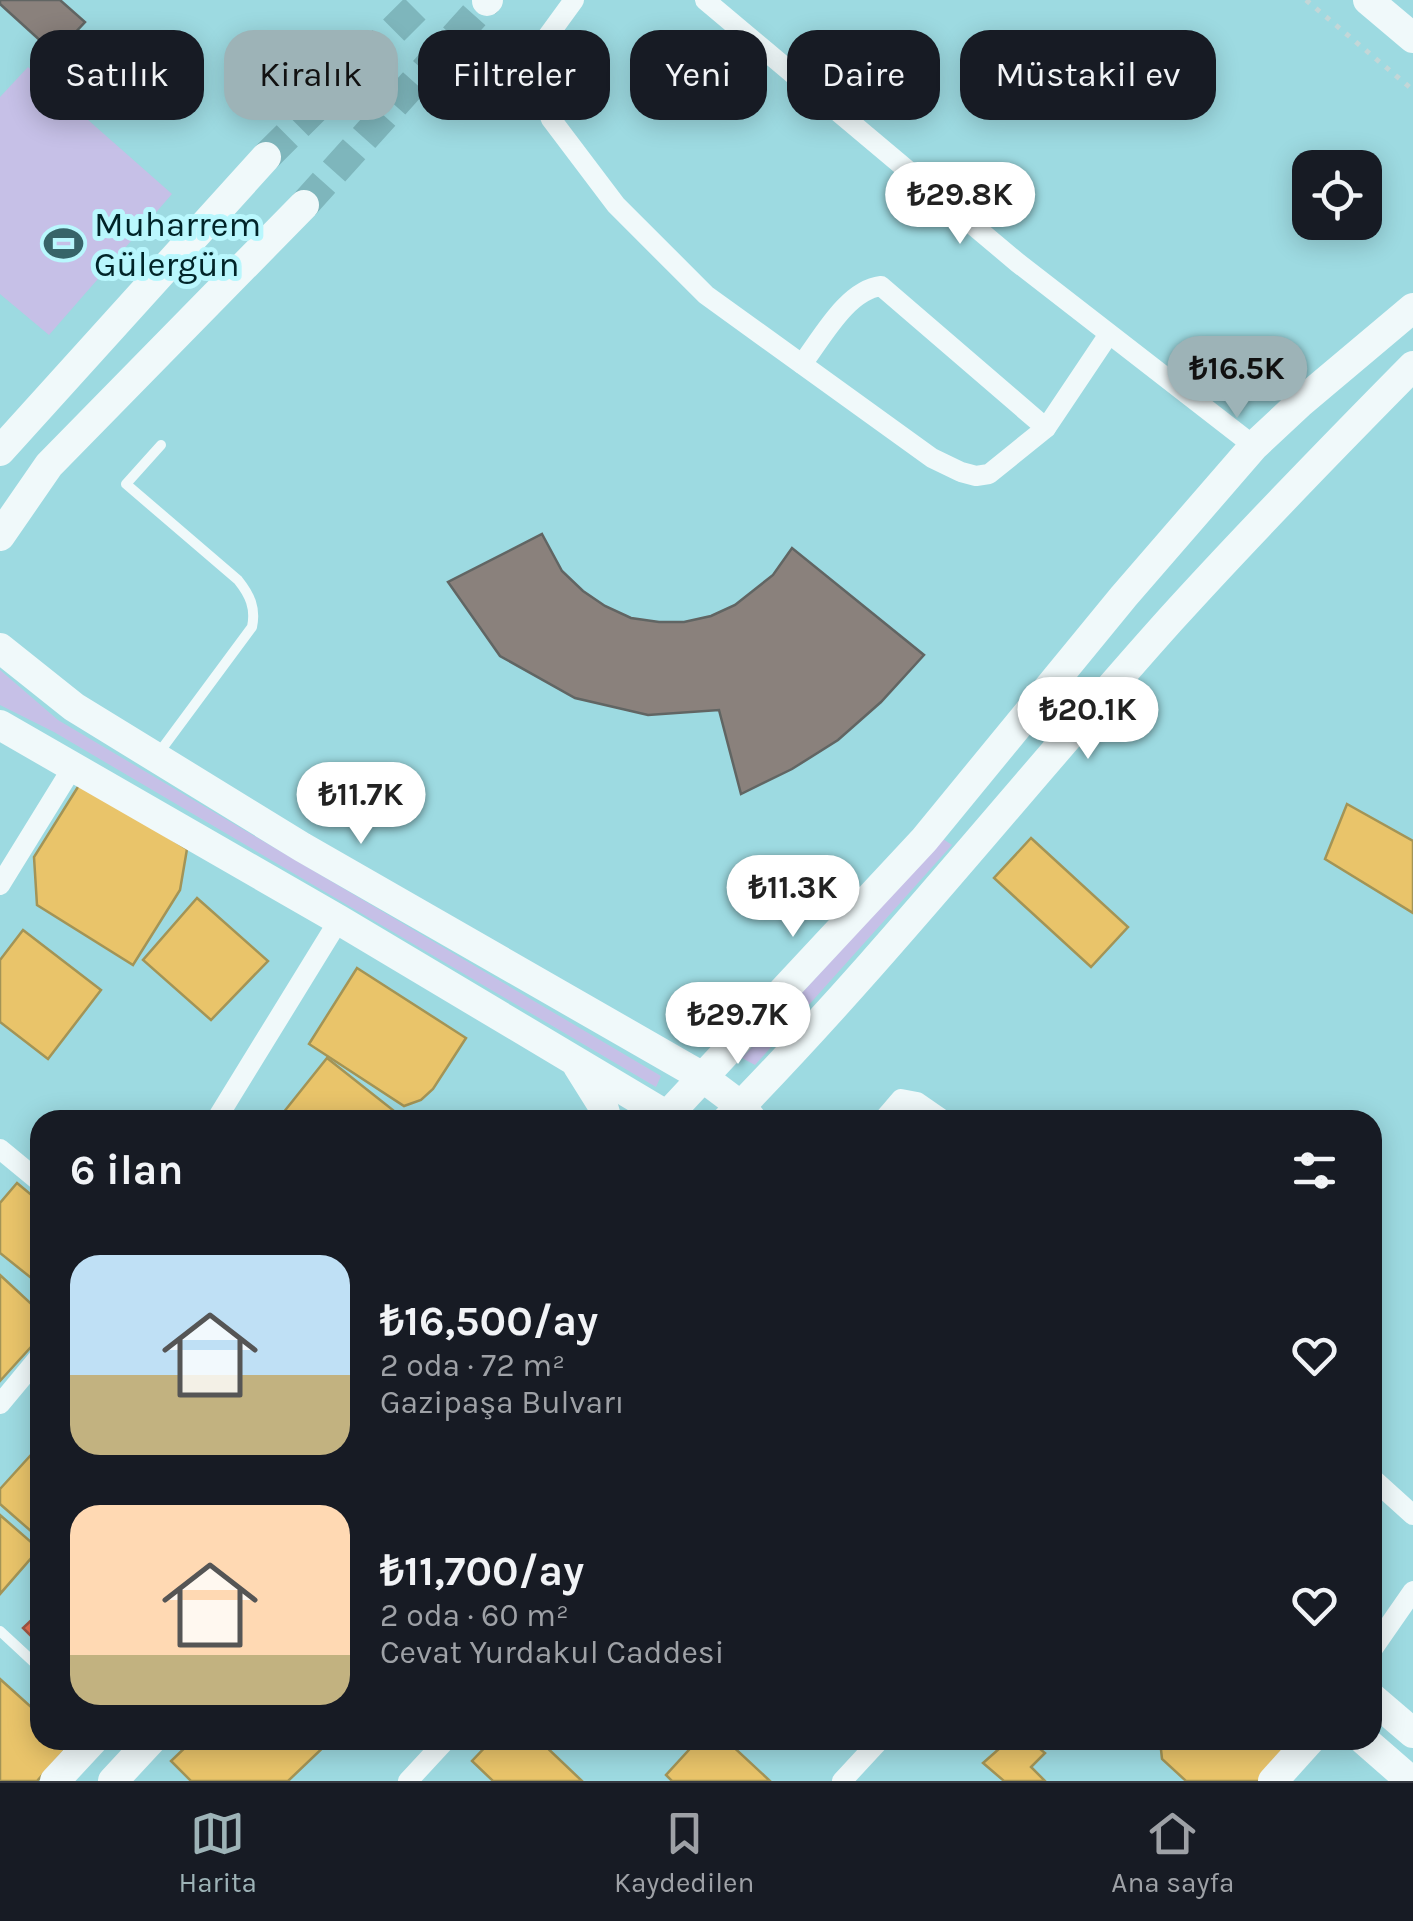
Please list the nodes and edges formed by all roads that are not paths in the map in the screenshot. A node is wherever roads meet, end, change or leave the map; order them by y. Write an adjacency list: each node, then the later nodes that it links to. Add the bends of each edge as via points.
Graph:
1 (574, 0): 9 (street, via 534,54 534,77 551,119 616,204 706,295)
2 (705, 0): 8 (street)
3 (1368, 0): 4 (main road)
4 (1413, 38)
5 (266, 157): 14 (main road)
6 (304, 205): 15 (main road, via 49,465)
7 (1413, 308): 13 (main road)
8 (1109, 334): 11 (street); 13 (street)
9 (802, 364): 11 (street, via 932,458 976,476 990,474); 11 (street, via 855,297 881,286)
10 (1413, 366): 29 (main road, via 1170,621)
11 (1046, 428)
12 (161, 445): 18 (lane, via 126,484 238,580 254,610 252,627)
13 (1254, 446): 23 (main road, via 924,840)
14 (0, 452)
15 (0, 536)
16 (0, 648): 18 (main road, via 74,707)
17 (0, 726): 19 (main road)
18 (156, 758): 23 (main road)
19 (74, 766): 20 (street); 21 (main road)
20 (0, 885)
21 (339, 920): 22 (main road); 24 (street)
22 (573, 1060): 25 (main road); 26 (main road)
23 (700, 1076): 27 (main road); 28 (main road)
24 (222, 1110)
25 (604, 1110)
26 (654, 1110)
27 (675, 1110)
28 (735, 1110)
29 (744, 1110)
30 (891, 1110): 31 (street, via 900,1099)
31 (928, 1110)
32 (0, 1149): 33 (street)
33 (30, 1174)
34 (30, 1368): 35 (street)
35 (0, 1404)
36 (1382, 1487): 37 (street)
37 (1413, 1514)
38 (1413, 1590): 40 (street)
39 (0, 1632): 41 (lane)
40 (1382, 1635)
41 (30, 1659)
42 (1382, 1707): 43 (main road)
43 (1413, 1733)
44 (84, 1750): 50 (main road)
45 (143, 1750): 51 (main road)
46 (437, 1750): 52 (street)
47 (871, 1750): 53 (street)
48 (1301, 1750): 54 (main road)
49 (1375, 1750): 55 (main road)
50 (55, 1781)
51 (114, 1781)
52 (408, 1781)
53 (842, 1781)
54 (1272, 1781)
55 (1411, 1781)

